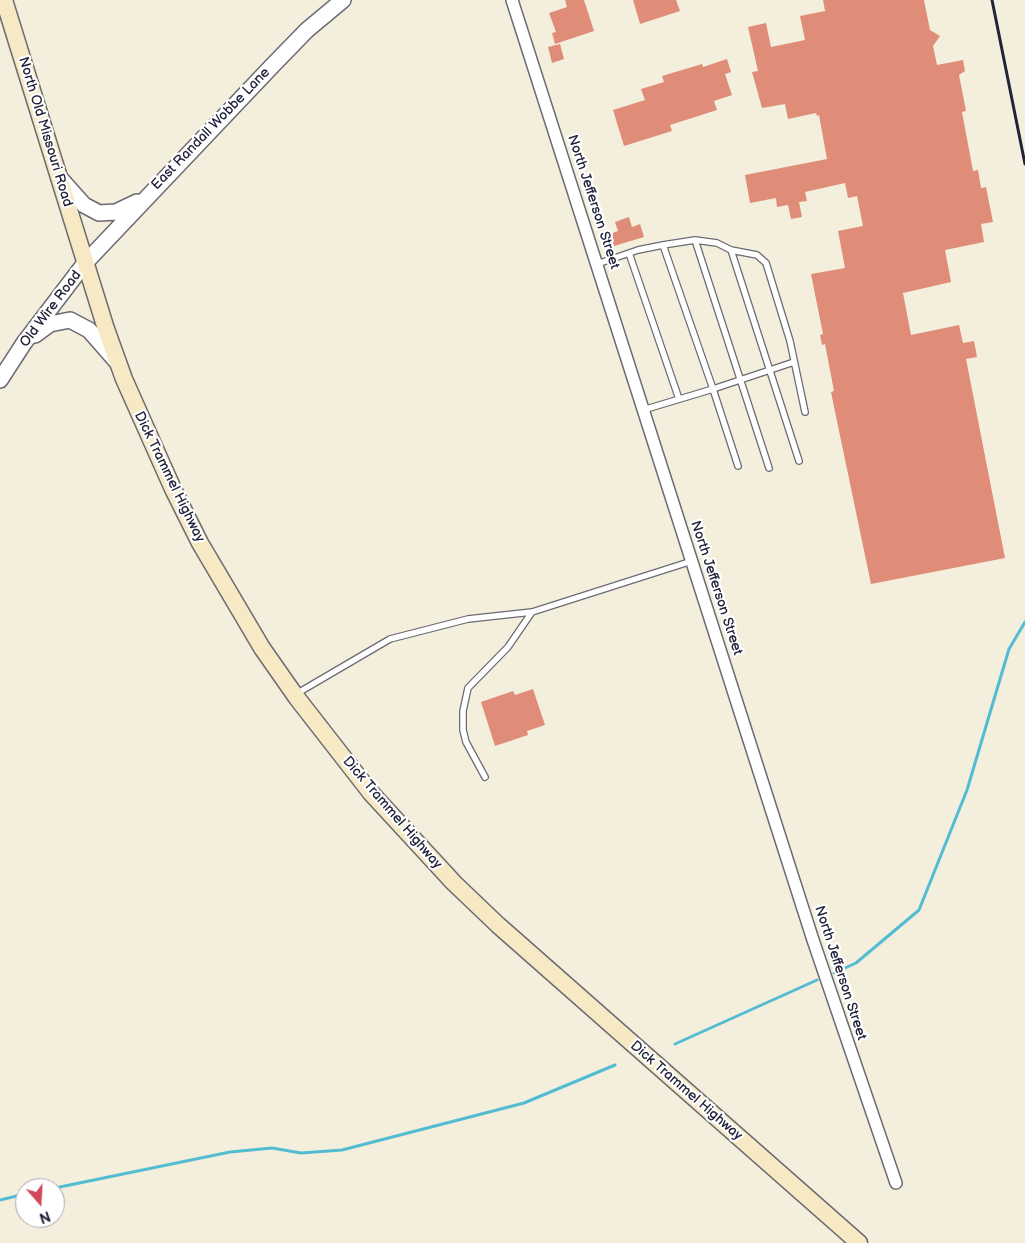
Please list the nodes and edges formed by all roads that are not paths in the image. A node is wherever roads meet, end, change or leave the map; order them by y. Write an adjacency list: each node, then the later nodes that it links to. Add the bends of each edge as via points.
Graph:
1 (4, 0): 4 (main road, North Old Missouri Road)
2 (343, 0): 5 (street, East Randall Wobbe Lane, via 307,30)
3 (512, 0): 11 (street, North Jefferson Street)
4 (58, 175): 5 (street, via 84,205 99,213 116,212); 10 (main road, North Old Missouri Road)
5 (145, 198): 10 (street, East Randall Wobbe Lane)
6 (695, 240): 7 (lane); 8 (lane, via 717,243); 17 (lane)
7 (663, 245): 9 (lane); 18 (lane)
8 (731, 250): 14 (lane, via 757,255 766,263); 15 (lane)
9 (629, 253): 11 (lane); 19 (lane)
10 (85, 263): 12 (street, Old Wire Road); 13 (main road, Dick Trammel Highway)
11 (597, 264): 20 (street, North Jefferson Street)
12 (24, 343): 13 (street, via 50,324 70,320 89,330); 16 (street, Old Wire Road)
13 (118, 362): 27 (main road, Dick Trammel Highway, via 150,441 200,543)
14 (794, 362): 15 (lane); 21 (lane)
15 (770, 370): 17 (lane); 22 (lane)
16 (0, 380)
17 (740, 380): 18 (lane); 24 (lane)
18 (713, 389): 19 (lane); 23 (lane)
19 (679, 399): 20 (lane)
20 (643, 410): 25 (street, North Jefferson Street)
21 (805, 412)
22 (799, 460)
23 (738, 466)
24 (769, 468)
25 (692, 561): 26 (lane); 29 (street, North Jefferson Street, via 813,940)
26 (532, 612): 27 (lane, via 468,619 390,639); 28 (lane, via 508,648 468,688 463,730)
27 (294, 695): 30 (main road, Dick Trammel Highway, via 371,793 454,883)
28 (485, 777)
29 (896, 1183)
30 (859, 1243)

